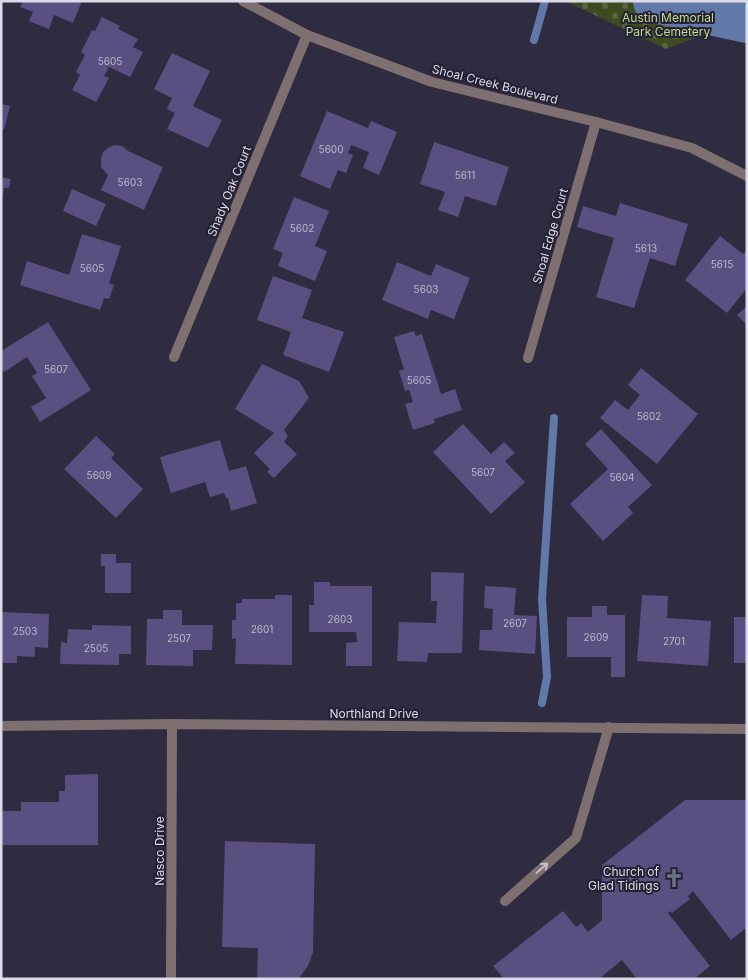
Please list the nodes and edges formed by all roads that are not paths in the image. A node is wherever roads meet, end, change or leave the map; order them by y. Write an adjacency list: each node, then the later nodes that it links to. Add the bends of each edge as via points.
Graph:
1 (243, 1): 2 (street, Shoal Creek Boulevard)
2 (306, 35): 3 (street, Shoal Creek Boulevard, via 432,82); 5 (street, Shady Oak Court)
3 (596, 122): 4 (street, Shoal Creek Boulevard, via 692,148); 6 (street, Shoal Edge Court)
4 (747, 176)
5 (174, 357)
6 (528, 358)
7 (172, 724): 8 (street, Northland Drive); 9 (street, Northland Drive); 12 (street, Nasco Drive)
8 (1, 726)
9 (608, 727): 10 (street, Northland Drive); 11 (street, one-way to 9, via 576,838)
10 (747, 729)
11 (505, 901)
12 (171, 979)

